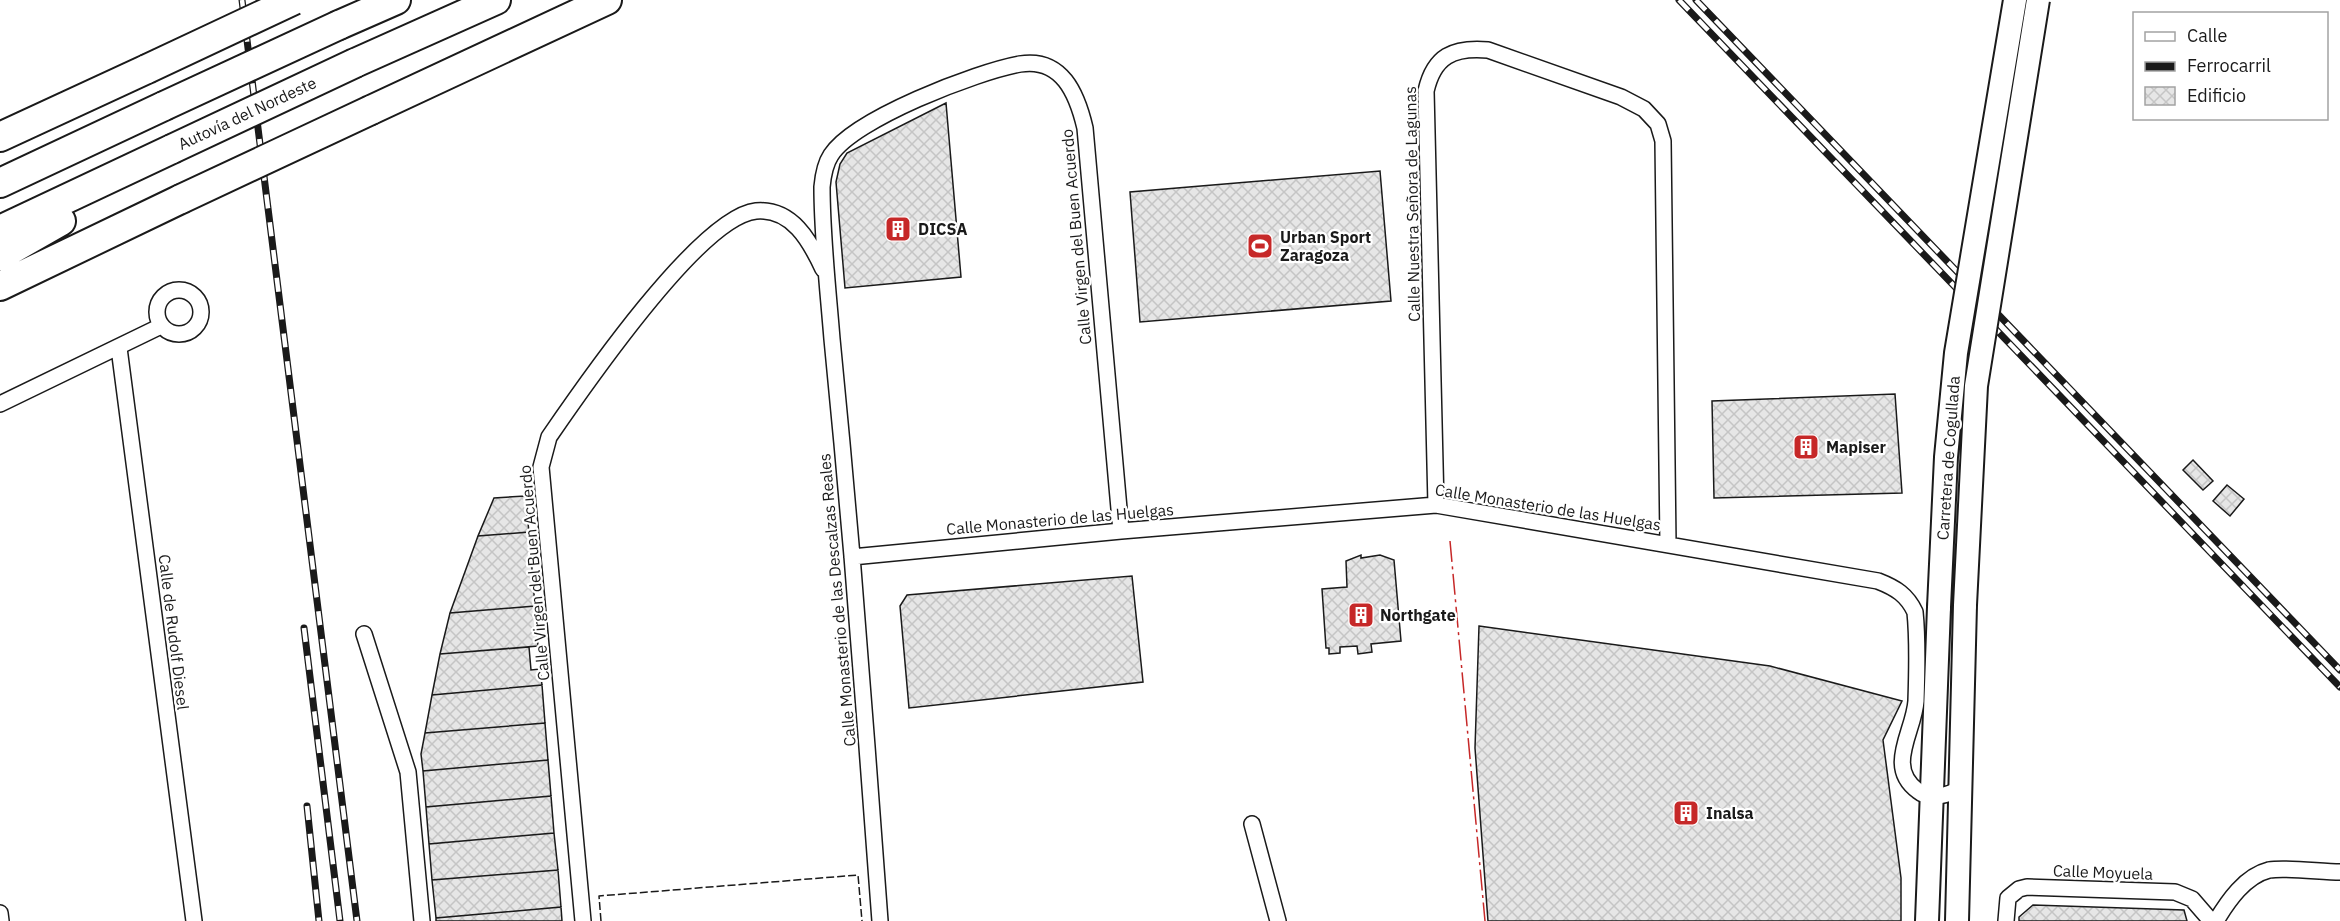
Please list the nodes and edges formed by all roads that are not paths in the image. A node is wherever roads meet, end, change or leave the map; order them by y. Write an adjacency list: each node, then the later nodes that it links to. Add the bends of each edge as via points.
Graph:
1 (294, 0): 7 (highway, bridge)
2 (396, 0): 9 (highway, bridge)
3 (496, 0): 8 (highway, Autovía del Nordeste, bridge)
4 (608, 0): 13 (highway, bridge)
5 (2015, 0): 23 (street, Carretera de Cogullada, bridge, via 1956,353 1946,457)
6 (2038, 0): 22 (street, Carretera de Cogullada, bridge, via 1976,386)
7 (0, 137)
8 (165, 152): 10 (highway, Autovía del Nordeste); 11 (highway, via 111,193)
9 (0, 183)
10 (0, 230)
11 (0, 255)
12 (826, 276): 18 (street, Calle Virgen del Buen Acuerdo, via 822,184 831,154 845,140 952,84 1029,62 1058,72 1070,85 1085,128); 20 (street, Calle Monasterio de las Descalzas Reales); 30 (street, Calle Virgen del Buen Acuerdo, via 806,236 783,216 757,211 733,219 696,250 603,358 543,451 540,467)
13 (0, 286)
14 (161, 326): 15 (street)
15 (119, 348): 16 (street); 28 (street, Calle de Rudolf Diesel)
16 (0, 404)
17 (1436, 505): 18 (street, Calle Monasterio de las Huelgas); 19 (street, Calle Monasterio de las Huelgas); 19 (street, Calle Nuestra Señora de Lagunas, via 1426,91 1430,72 1440,61 1468,48 1488,50 1621,97 1644,109 1658,124 1663,141)
18 (1121, 531): 20 (street, Calle Monasterio de las Huelgas)
19 (1668, 544): 23 (street, Calle Monasterio de las Huelgas, via 1878,581 1896,588 1909,600 1917,626 1916,703 1901,755 1904,773 1915,789)
20 (852, 557): 31 (street, Calle Monasterio de las Descalzas Reales)
21 (364, 634): 29 (street, via 408,772)
22 (1961, 788): 23 (street); 34 (street, Carretera de Cogullada)
23 (1930, 796): 33 (street, Carretera de Cogullada)
24 (1252, 824): 32 (street)
25 (2340, 872): 37 (street, via 2269,870 2229,898)
26 (0, 913): 27 (street)
27 (1, 921)
28 (194, 921)
29 (422, 921)
30 (583, 921)
31 (880, 921)
32 (1278, 921)
33 (1927, 921)
34 (1957, 921)
35 (2006, 921): 36 (street, Calle Moyuela, via 2008,898 2027,887 2175,892 2192,899)
36 (2211, 921)
37 (2216, 921)

